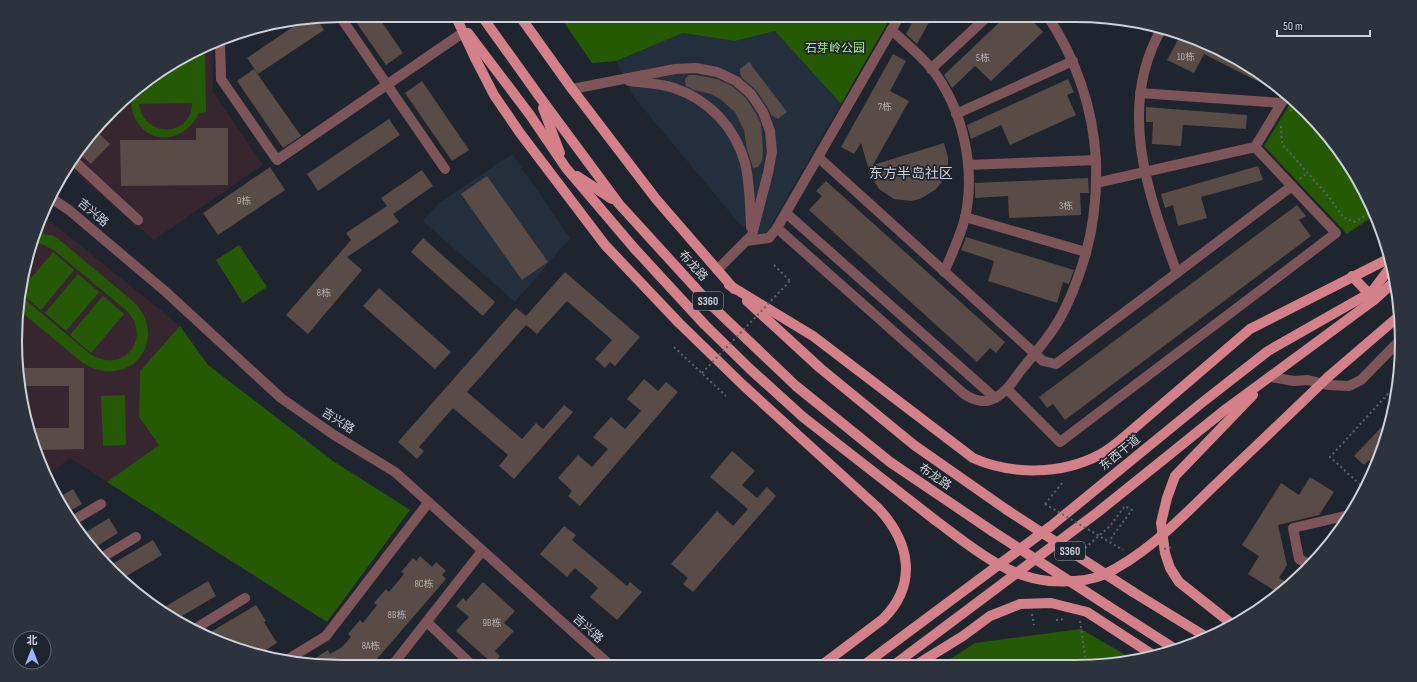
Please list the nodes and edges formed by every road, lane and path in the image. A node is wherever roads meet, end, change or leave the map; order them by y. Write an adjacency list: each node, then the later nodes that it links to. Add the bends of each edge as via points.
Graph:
1 (344, 22): 16 (street)
2 (459, 22): 10 (main road)
3 (460, 22): 31 (main road, via 530,114)
4 (486, 22): 19 (main road, 布龙路 / S360)
5 (525, 22): 17 (main road, 布龙路 / S360)
6 (896, 22): 9 (street)
7 (981, 22): 14 (street)
8 (1052, 22): 13 (street)
9 (891, 30): 14 (street); 26 (street)
10 (464, 32): 16 (street); 93 (main road, via 494,95 605,245 695,339 879,509 898,534 906,554 906,568 904,584 897,602 883,619)
11 (1160, 33): 18 (street, via 1146,66)
12 (220, 46): 16 (street, via 221,79 276,160)
13 (1073, 61): 22 (street); 27 (street, via 1090,114)
14 (931, 69): 22 (street, via 945,90)
15 (619, 80): 17 (street); 42 (street, via 673,88 693,96 711,108 726,124 738,143 745,164); 42 (street, via 675,69 696,68 717,72 736,81 752,94 763,112 770,132 772,152)
16 (387, 84): 30 (street)
17 (572, 89): 46 (main road, 布龙路 / S360, via 656,199)
18 (1140, 93): 20 (street); 32 (street, via 1139,137)
19 (539, 96): 31 (main road); 36 (main road, 布龙路 / S360)
20 (1284, 99): 25 (street)
21 (1294, 108): 23 (path)
22 (956, 114): 29 (street, via 964,139)
23 (1285, 116)
24 (1283, 121): 38 (path, via 1282,144 1329,197 1343,217 1354,222)
25 (1255, 147): 32 (street); 34 (street)
26 (818, 157): 37 (street); 48 (street)
27 (1096, 160): 29 (street); 33 (street)
28 (77, 163): 40 (street)
29 (968, 165): 39 (street)
30 (445, 168)
31 (566, 168): 36 (main road); 54 (main road, bridge, via 634,248 705,325 803,417 986,557 1023,575 1048,581 1077,581 1101,575 1123,564 1162,536 1328,377)
32 (1145, 172): 33 (street); 49 (street)
33 (1096, 183): 43 (street)
34 (1292, 186): 49 (street); 60 (street, via 1336,234 1060,442)
35 (55, 201): 66 (street, 吉兴路, via 166,292 281,398 334,435 395,472)
36 (619, 204): 87 (main road, 布龙路 / S360, bridge, via 712,306 796,386 890,462)
37 (786, 213): 41 (street); 63 (street)
38 (1369, 214)
39 (965, 217): 43 (street); 48 (street, via 957,245)
40 (138, 220)
41 (777, 228): 42 (street, via 769,238); 63 (street, via 964,394 979,401)
42 (749, 238): 46 (street)
43 (1086, 252): 57 (street, via 1063,312 1053,331)
44 (1385, 261): 50 (main road)
45 (774, 265): 58 (path, bridge, via 790,281)
46 (716, 270): 52 (main road, 布龙路 / S360)
47 (1387, 271): 53 (main road, 东西干道)
48 (944, 272): 57 (street)
49 (1177, 273): 57 (street, via 1056,364 1043,361)
50 (1352, 276): 52 (main road, via 1250,329 1124,437 1098,455 1076,464 1037,470 1010,469 972,458 813,336); 53 (main road)
51 (1390, 284): 53 (main road, 东西干道)
52 (729, 285): 86 (main road, 布龙路 / S360, bridge, via 820,368 914,445 1007,510)
53 (1371, 297): 59 (main road, 东西干道); 94 (main road, 东西干道, via 1268,351 1051,526)
54 (1394, 321)
55 (1395, 345): 59 (street, via 1361,380 1349,386)
56 (674, 347): 58 (path)
57 (1035, 353): 60 (street)
58 (702, 373): 62 (path)
59 (1271, 377): 82 (main road, via 1175,476 1166,498 1161,524 1165,553 1170,568 1179,582); 95 (main road, 东西干道, via 1226,409 1098,512)
60 (1007, 389): 63 (street)
61 (1391, 391): 65 (path, via 1330,457)
62 (726, 396)
63 (995, 398)
64 (1063, 482): 72 (path, bridge, via 1045,504)
65 (1360, 485)
66 (428, 503): 74 (street, 吉兴路); 89 (street, via 326,636)
67 (101, 504): 69 (street)
68 (1342, 517): 78 (street, via 1294,528 1299,559)
69 (76, 519)
70 (1110, 526): 72 (path, via 1125,506 1132,510)
71 (136, 536): 77 (street)
72 (1108, 541): 76 (path, bridge)
73 (1172, 547): 75 (path, bridge)
74 (482, 551): 83 (street); 92 (street, 吉兴路)
75 (1157, 551)
76 (1129, 554)
77 (105, 555)
78 (1306, 563)
79 (245, 598): 85 (street)
80 (1032, 613): 84 (path)
81 (1079, 617): 97 (path)
82 (1228, 621)
83 (426, 622): 90 (street); 91 (street)
84 (1034, 625)
85 (198, 626)
86 (1202, 634)
87 (1170, 646)
88 (1148, 652): 96 (main road, via 1087,612 1051,603 1020,604 990,616)
89 (294, 656)
90 (396, 660)
91 (467, 660)
92 (604, 660)
93 (829, 660)
94 (871, 660)
95 (901, 660)
96 (924, 660)
97 (1086, 660)

